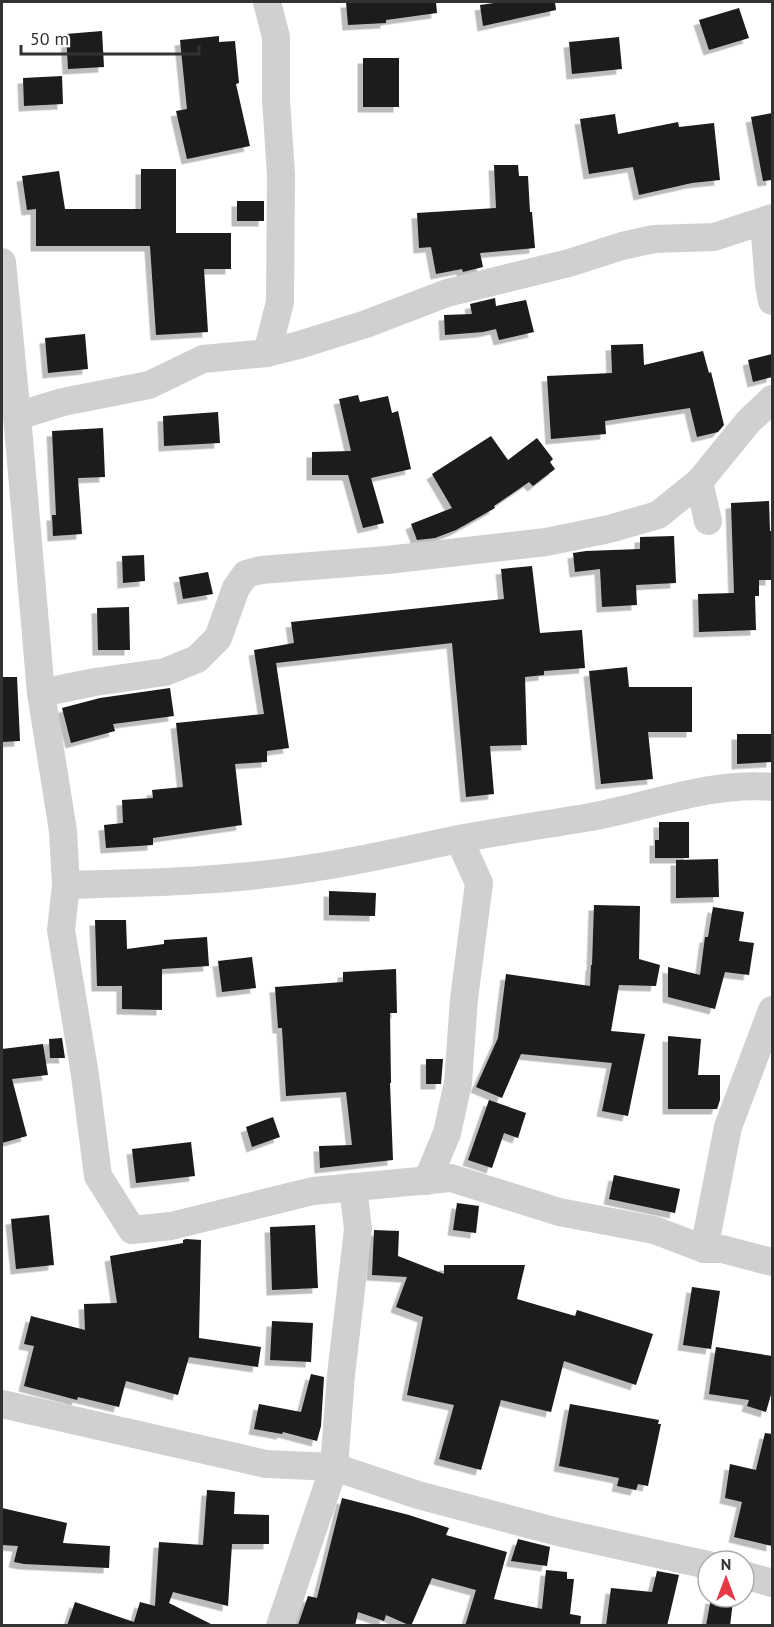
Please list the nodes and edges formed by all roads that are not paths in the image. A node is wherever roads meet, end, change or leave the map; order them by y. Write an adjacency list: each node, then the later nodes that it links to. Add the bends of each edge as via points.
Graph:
1 (267, 2): 5 (street, via 276,37)
2 (768, 220): 4 (street); 6 (street, via 714,237 654,239 622,246 447,293)
3 (2, 262): 9 (street)
4 (772, 301)
5 (280, 302): 6 (street); 7 (street)
6 (299, 345): 7 (street)
7 (267, 353): 9 (street, via 203,359 149,385 63,402)
8 (772, 399): 10 (street)
9 (17, 416): 12 (street)
10 (699, 482): 11 (street); 12 (street, via 657,514 546,542 246,574 236,588 218,638 197,659 165,672)
11 (708, 521)
12 (41, 693): 15 (street, via 63,831)
13 (772, 787): 14 (street, via 751,785 699,793 605,815)
14 (459, 839): 15 (street, via 309,869 183,882); 17 (street, via 479,883 458,1083 447,1133)
15 (66, 885): 18 (street, via 61,930 98,1176 132,1230 171,1226 313,1191)
16 (772, 1010): 19 (street, via 728,1126)
17 (427, 1181): 18 (street); 19 (street, via 451,1178 559,1212 654,1230)
18 (353, 1188): 22 (street, via 358,1229)
19 (704, 1249): 20 (street, via 722,1249)
20 (772, 1262)
21 (2, 1404): 22 (street, via 266,1464)
22 (334, 1467): 23 (street, via 418,1496); 26 (street)
23 (696, 1562)
24 (756, 1578): 25 (street)
25 (772, 1583)
26 (280, 1626)

